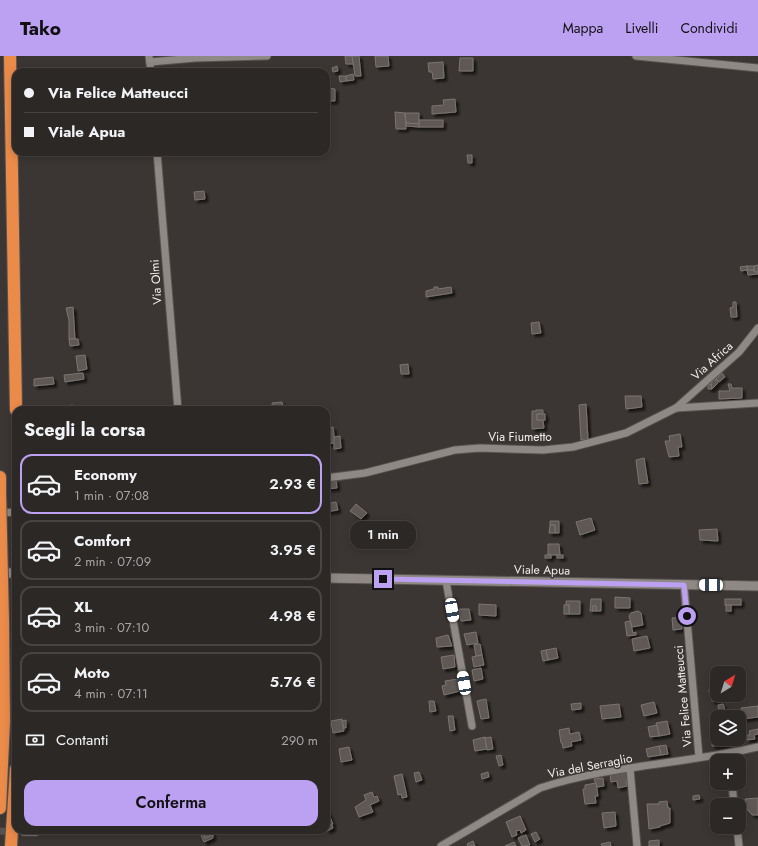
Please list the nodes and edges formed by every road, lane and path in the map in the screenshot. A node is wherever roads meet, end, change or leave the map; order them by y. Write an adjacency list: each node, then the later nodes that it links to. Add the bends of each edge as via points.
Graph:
1 (10, 56): 10 (highway)
2 (267, 56): 4 (street)
3 (636, 56): 5 (street)
4 (150, 59)
5 (700, 59): 6 (street)
6 (758, 68)
7 (157, 156): 11 (street, Via Olmi)
8 (758, 328): 12 (street, Via Africa, via 739,352)
9 (758, 403): 12 (street, Via Fiumetto)
10 (16, 406)
11 (178, 406)
12 (676, 408): 14 (street, Via Fiumetto, via 626,433 573,447 543,450 455,450 365,473)
13 (0, 477): 15 (highway)
14 (330, 477)
15 (0, 493): 30 (highway, bridge, via 4,721)
16 (12, 512): 17 (street)
17 (0, 513)
18 (0, 572): 19 (street)
19 (12, 573)
20 (330, 578): 21 (street, Viale Apua)
21 (446, 580): 22 (street, Viale Apua); 24 (street)
22 (684, 585): 23 (street, Viale Apua); 27 (street, Via Felice Matteucci)
23 (758, 586)
24 (472, 726)
25 (758, 747): 26 (street, Via del Serraglio)
26 (738, 754)
27 (699, 758): 28 (street, Via del Serraglio); 29 (street, Via del Serraglio)
28 (710, 758)
29 (630, 769): 34 (street, Via del Serraglio, via 540,788); 35 (street)
30 (0, 808)
31 (12, 831): 33 (highway)
32 (738, 834): 36 (street)
33 (11, 846)
34 (441, 846)
35 (637, 846)
36 (739, 846)

